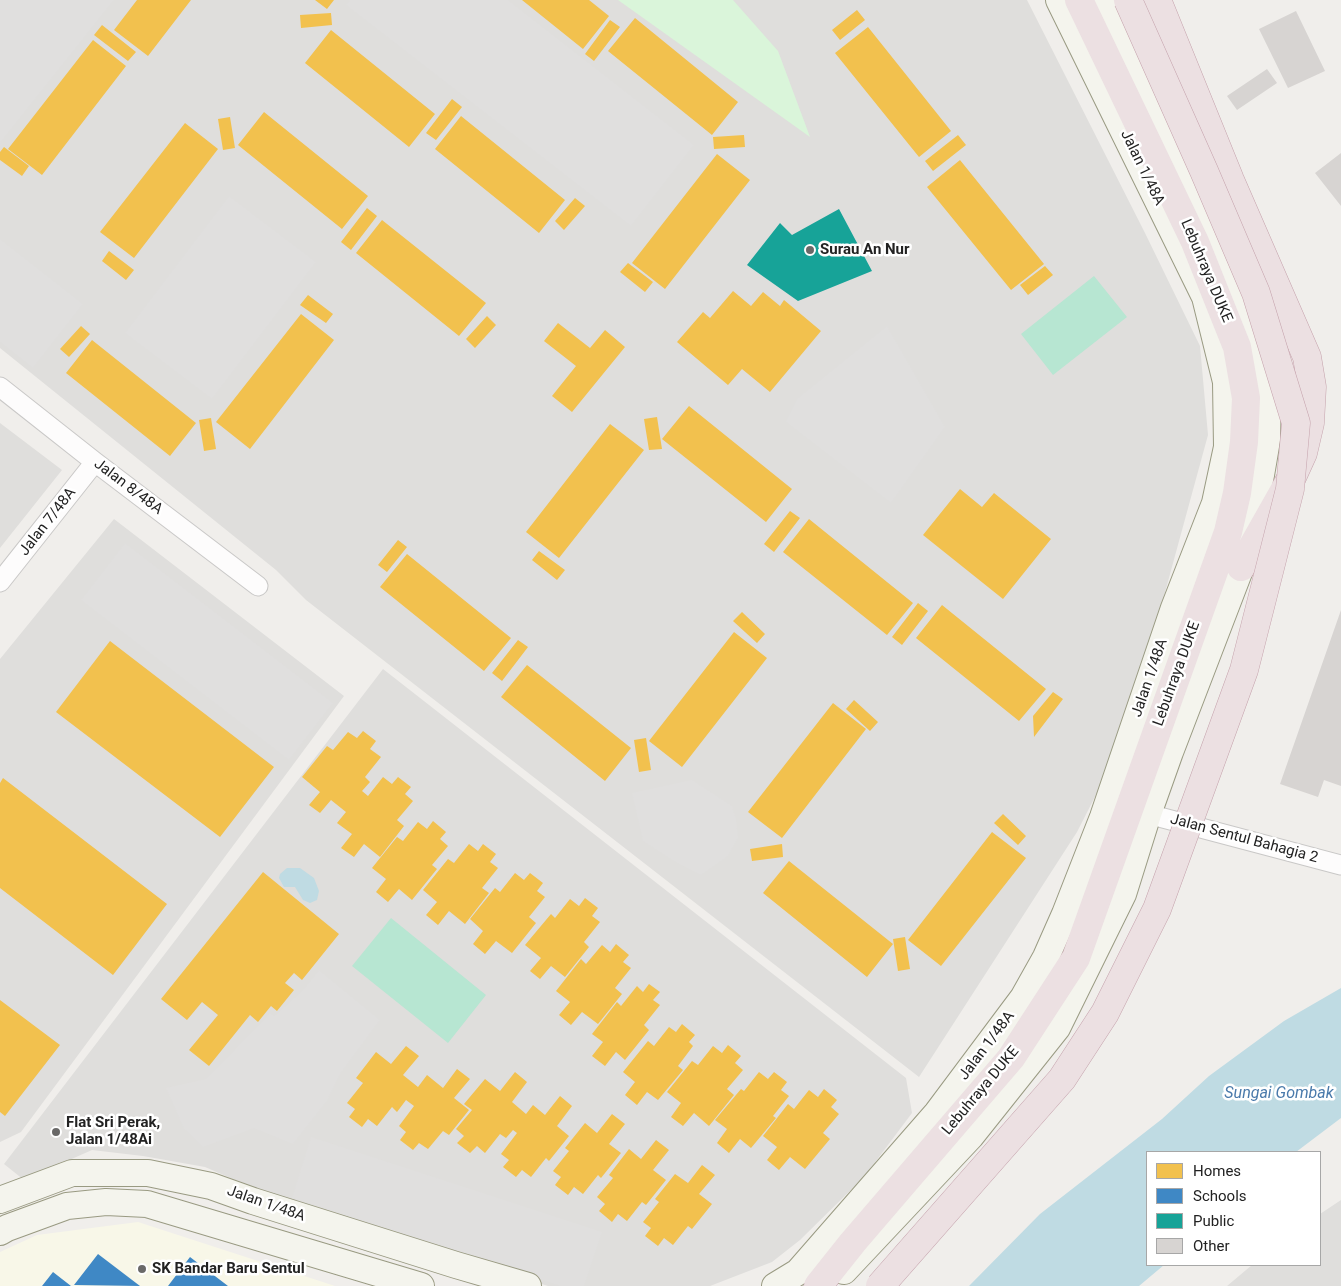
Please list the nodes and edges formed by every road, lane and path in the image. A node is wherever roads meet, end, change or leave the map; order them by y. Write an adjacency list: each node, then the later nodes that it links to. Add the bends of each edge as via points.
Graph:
1 (1059, 0): 17 (main road, Jalan 1/48A, via 1205,296 1226,382 1227,447 1215,503 1174,608 1103,817 1046,957 1023,998 937,1113 798,1272)
2 (1079, 0): 18 (highway, Lebuhraya DUKE, via 1195,242 1237,347 1246,398 1237,493 1228,532 1076,958 1011,1058)
3 (1104, 0): 8 (main road, via 1216,234 1260,347 1268,394 1267,440)
4 (1128, 0): 20 (highway, bridge, via 1256,293 1296,424 1290,488 1244,670 1157,909 1105,1013 1062,1079)
5 (1157, 0): 8 (highway, via 1307,357 1312,387 1310,423 1303,453)
6 (0, 386): 7 (street, Jalan 8/48A)
7 (95, 462): 9 (street, Jalan 7/48A); 10 (street, Jalan 8/48A)
8 (1241, 567): 11 (main road)
9 (0, 582)
10 (258, 586)
11 (1148, 814): 12 (street, Jalan Sentul Bahagia 2); 19 (main road, via 1123,894 1058,1028 971,1136)
12 (1341, 865)
13 (0, 1200): 16 (main road, Jalan 1/48A, via 72,1173 148,1173 212,1186)
14 (0, 1232): 15 (main road, via 67,1206 106,1202 147,1204)
15 (421, 1286)
16 (528, 1286)
17 (775, 1286)
18 (818, 1286)
19 (830, 1286)
20 (880, 1286)

